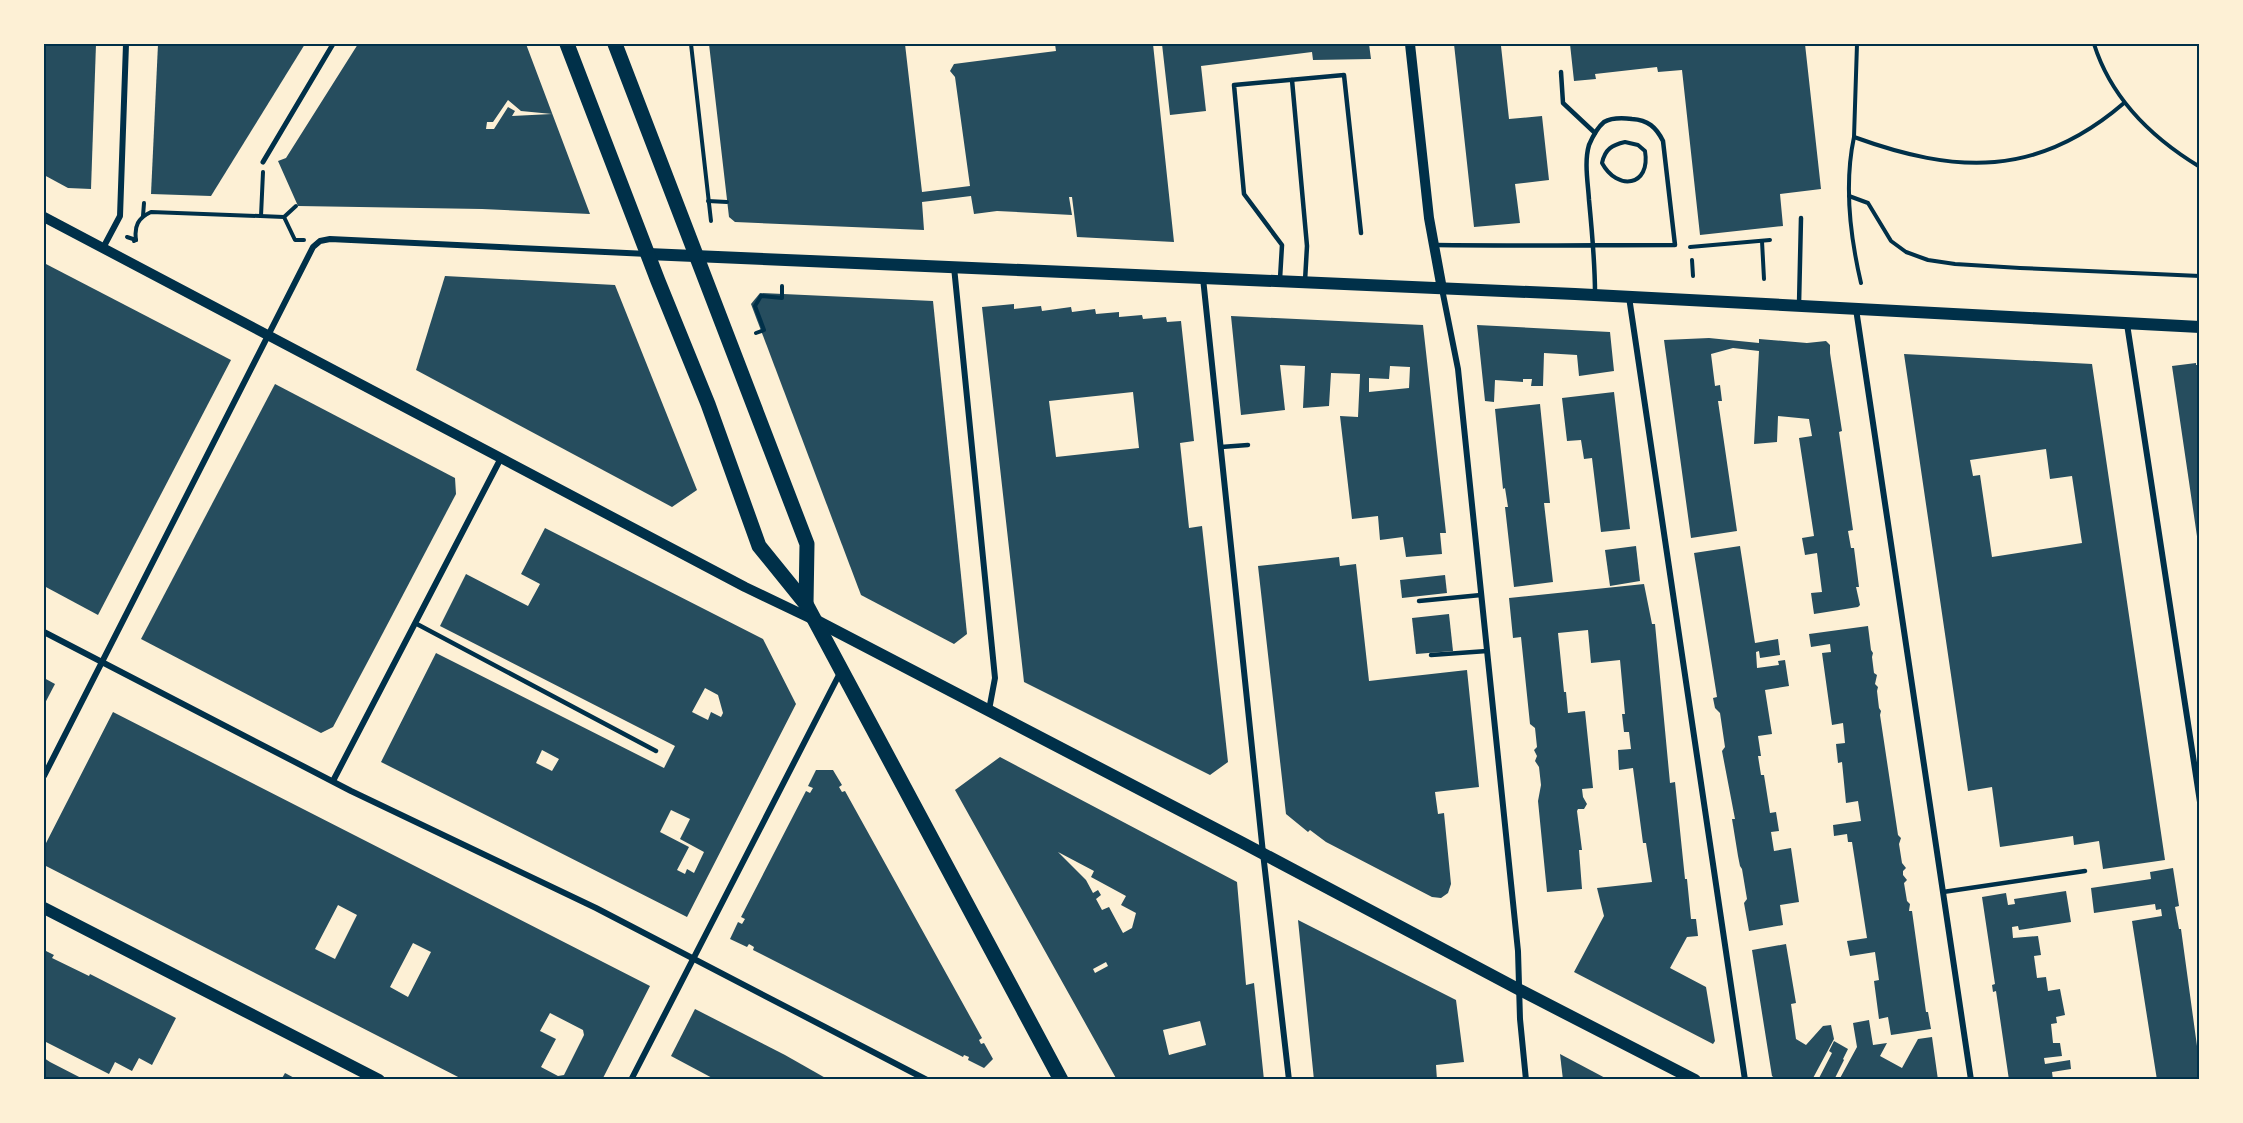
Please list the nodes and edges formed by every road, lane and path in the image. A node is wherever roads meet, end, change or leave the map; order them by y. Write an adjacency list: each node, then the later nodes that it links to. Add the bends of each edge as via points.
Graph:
1 (126, 44): 39 (street, via 120,216)
2 (333, 44): 16 (street)
3 (567, 44): 40 (main road)
4 (615, 44): 41 (main road)
5 (690, 44): 19 (path)
6 (1410, 44): 35 (street)
7 (1857, 44): 14 (path)
8 (2094, 44): 11 (path)
9 (1561, 72): 12 (lane, via 1563,103)
10 (1292, 80): 29 (lane, via 1344,75); 48 (lane, via 1234,85 1244,194 1282,245); 49 (lane, via 1306,246)
11 (2124, 104): 14 (path, via 2060,146 1997,162 1943,162); 17 (path, via 2158,137)
12 (1595, 133): 36 (lane, via 1587,170); 36 (lane, via 1605,122 1618,118 1643,121 1656,128 1663,141 1675,244)
13 (1625, 136): 15 (path)
14 (1854, 137): 18 (path, via 1849,159)
15 (1625, 142): 15 (path, via 1645,151 1647,162 1645,173 1636,180 1623,182 1613,177 1602,163 1611,146)
16 (263, 162): 24 (path)
17 (2199, 167)
18 (1849, 196): 45 (path, via 1868,203 1891,241 1928,260); 50 (path)
19 (708, 201): 20 (path); 28 (path)
20 (727, 202)
21 (144, 203): 23 (path)
22 (296, 206): 26 (path)
23 (143, 216): 24 (path, via 151,212); 31 (path, via 137,222)
24 (261, 216): 26 (path)
25 (44, 217): 39 (street)
26 (284, 218): 33 (path, via 295,240)
27 (1801, 218): 55 (lane)
28 (711, 221)
29 (1361, 233)
30 (127, 237): 31 (path)
31 (136, 240): 37 (path)
32 (1770, 240): 34 (path)
33 (320, 241): 40 (street, via 330,238); 60 (street)
34 (1762, 241): 38 (path); 47 (path)
35 (1433, 244): 36 (lane); 52 (street)
36 (1593, 245): 53 (lane)
37 (130, 246)
38 (1690, 247)
39 (103, 249): 60 (street)
40 (648, 254): 41 (main road); 66 (main road, via 759,546)
41 (695, 256): 43 (main road); 66 (main road, via 807,544)
42 (1692, 260): 44 (path)
43 (954, 266): 46 (main road); 74 (street, via 995,678)
44 (1693, 276)
45 (2199, 276)
46 (1203, 278): 48 (main road); 62 (street)
47 (1764, 279)
48 (1279, 282): 49 (main road)
49 (1305, 283): 52 (main road)
50 (1861, 283)
51 (782, 286): 59 (path, via 782,298 761,296 755,306 764,330)
52 (1442, 289): 53 (main road); 64 (street, via 1458,369)
53 (1595, 296): 54 (main road)
54 (1629, 297): 55 (main road); 92 (street)
55 (1799, 306): 56 (main road)
56 (1856, 309): 57 (main road); 81 (street)
57 (2127, 323): 58 (main road); 78 (street)
58 (2199, 327)
59 (756, 333)
60 (269, 335): 63 (street); 72 (street)
61 (1248, 444): 62 (lane)
62 (1221, 447): 79 (street)
63 (501, 458): 67 (street); 68 (street)
64 (1481, 595): 65 (lane); 70 (street)
65 (1419, 601)
66 (806, 604): 67 (main road)
67 (815, 620): 73 (main road); 74 (main road)
68 (415, 623): 75 (lane); 77 (street)
69 (44, 632): 72 (street)
70 (1487, 651): 71 (lane); 84 (street, via 1518,951)
71 (1431, 656)
72 (101, 663): 76 (street); 77 (street)
73 (841, 671): 83 (street); 88 (main road)
74 (989, 710): 79 (main road)
75 (656, 751)
76 (44, 776)
77 (333, 781): 83 (street, via 596,908)
78 (2199, 802)
79 (1263, 853): 84 (main road); 89 (street)
80 (2085, 871): 81 (lane)
81 (1943, 892): 93 (street)
82 (44, 909): 85 (main road)
83 (692, 959): 86 (street); 87 (street)
84 (1518, 989): 90 (street); 91 (main road)
85 (379, 1080)
86 (631, 1080)
87 (927, 1080)
88 (1061, 1080)
89 (1289, 1080)
90 (1526, 1080)
91 (1695, 1080)
92 (1745, 1080)
93 (1971, 1080)

